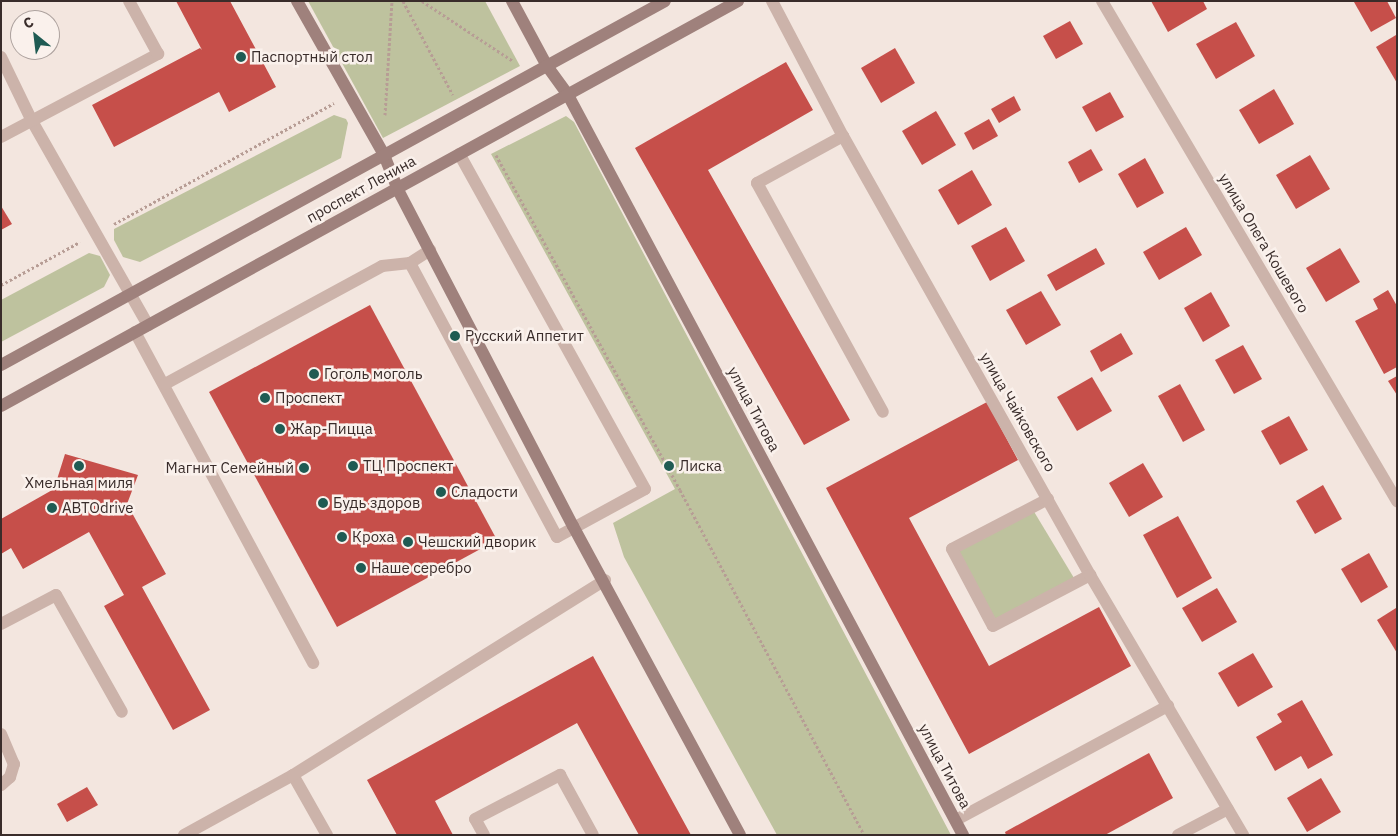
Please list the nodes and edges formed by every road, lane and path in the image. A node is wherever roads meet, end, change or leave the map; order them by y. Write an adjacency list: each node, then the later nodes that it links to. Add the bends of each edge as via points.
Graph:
1 (129, 1): 18 (street, via 158,54)
2 (297, 1): 23 (street)
3 (392, 1): 17 (path)
4 (403, 1): 15 (path)
5 (422, 1): 12 (path)
6 (512, 1): 13 (street, улица Титова)
7 (665, 1): 13 (street, проспект Ленина)
8 (738, 1): 14 (street, проспект Ленина)
9 (772, 1): 19 (street, улица Чайковского)
10 (1102, 1): 37 (street, улица Олега Кошевого)
11 (1, 57): 18 (street)
12 (520, 66)
13 (547, 66): 14 (street, улица Титова); 23 (street, проспект Ленина)
14 (568, 95): 21 (street, проспект Ленина); 49 (street, улица Титова)
15 (456, 100)
16 (334, 102): 25 (path)
17 (384, 119)
18 (32, 120): 20 (street); 25 (street)
19 (842, 136): 35 (street, via 757,184); 36 (street, улица Чайковского)
20 (1, 137)
21 (486, 138): 22 (street, проспект Ленина); 55 (path, via 680,490)
22 (459, 154): 24 (street, проспект Ленина); 38 (street, via 645,489)
23 (384, 155): 24 (street); 29 (street, проспект Ленина)
24 (397, 188): 26 (street); 30 (street, проспект Ленина)
25 (94, 234): 28 (path); 29 (street)
26 (430, 250): 27 (street); 38 (street)
27 (410, 263): 33 (street, via 382,266); 38 (street, via 557,537)
28 (1, 285)
29 (130, 294): 30 (street); 32 (street, проспект Ленина)
30 (148, 325): 31 (street, проспект Ленина)
31 (135, 332): 33 (street); 34 (street, проспект Ленина)
32 (1, 365)
33 (165, 384): 42 (street)
34 (1, 406)
35 (883, 412)
36 (1048, 499): 39 (street, улица Чайковского); 39 (street, via 952,549 993,626)
37 (1397, 501)
38 (573, 526): 40 (street)
39 (1090, 575): 43 (street, улица Чайковского)
40 (604, 580): 46 (street); 54 (street)
41 (1, 624): 44 (street, via 56,595)
42 (313, 663)
43 (1168, 706): 48 (street, улица Чайковского); 49 (street)
44 (122, 712)
45 (1, 734): 47 (street, via 14,764 10,778)
46 (293, 775): 50 (street); 51 (street)
47 (1, 785)
48 (1228, 809): 57 (street); 58 (street, улица Чайковского)
49 (956, 820): 56 (street, улица Титова)
50 (184, 835)
51 (327, 835)
52 (484, 835): 53 (street, via 475,819 560,775)
53 (593, 835)
54 (740, 835)
55 (864, 835)
56 (963, 835)
57 (1178, 835)
58 (1243, 835)

